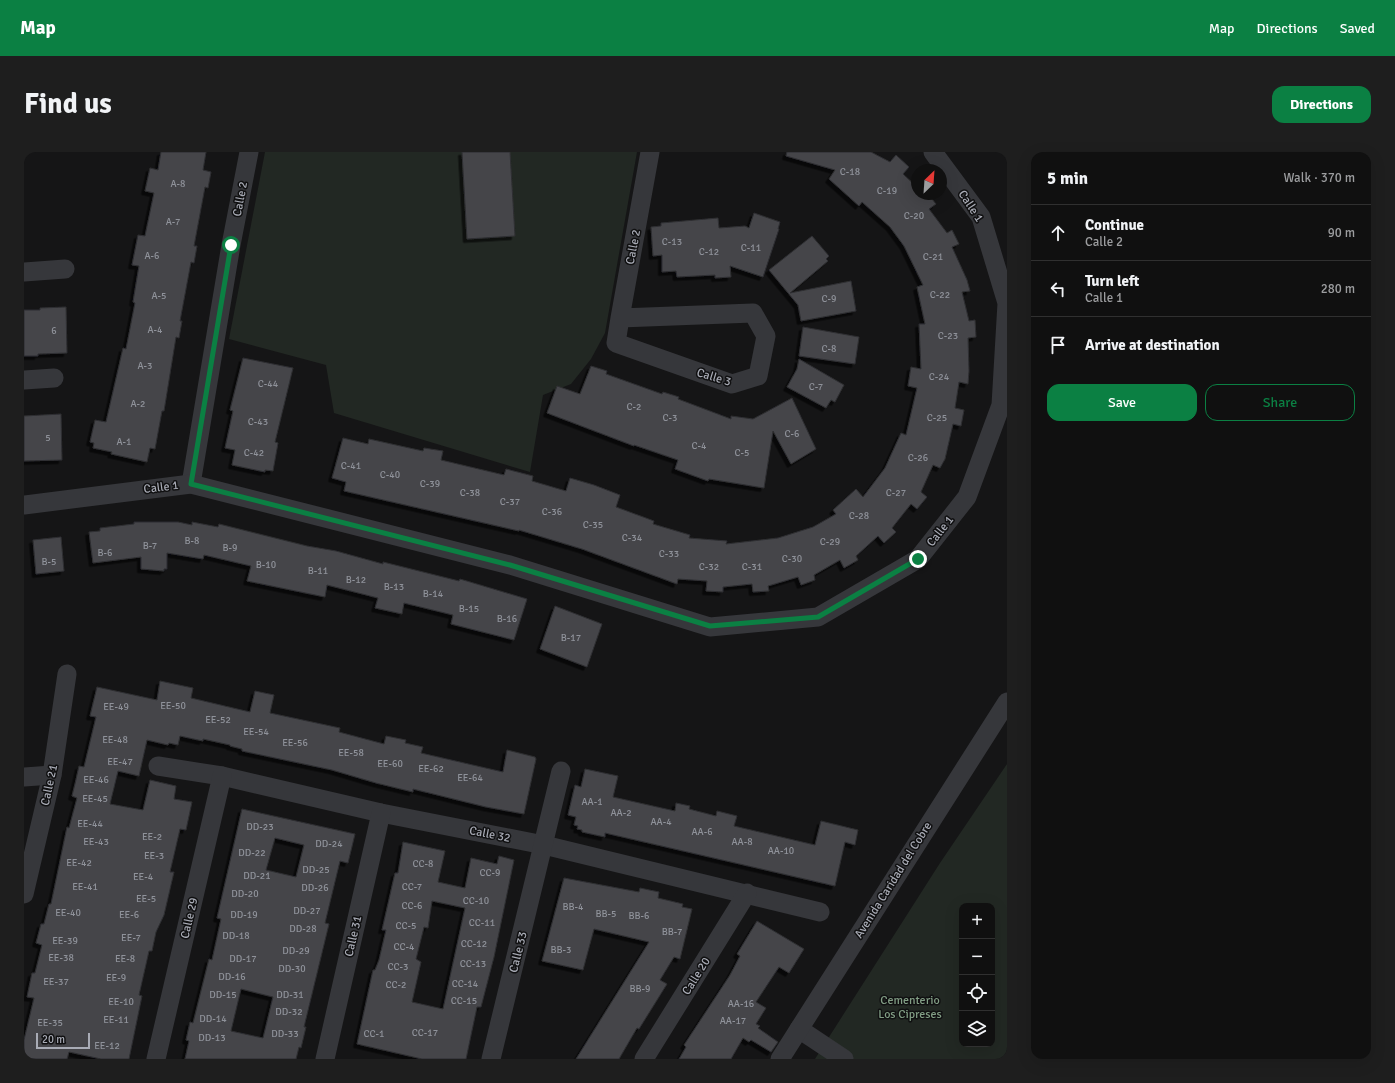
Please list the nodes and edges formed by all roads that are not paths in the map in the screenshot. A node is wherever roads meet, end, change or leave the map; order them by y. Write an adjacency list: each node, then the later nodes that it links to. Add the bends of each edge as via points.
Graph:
1 (249, 152): 10 (street, Calle 2)
2 (650, 152): 6 (street, Calle 2)
3 (933, 152): 10 (street, Calle 1, via 981,217 1007,303 1001,405 967,497 918,559 818,617 710,626 510,565)
4 (65, 269): 5 (street)
5 (24, 272)
6 (620, 318): 7 (street, Calle 2); 7 (street, Calle 3, via 754,314 766,336 758,376 732,384)
7 (616, 343)
8 (54, 378): 9 (street)
9 (24, 380)
10 (191, 484): 11 (street, Calle 1)
11 (24, 505)
12 (67, 674): 16 (street, Calle 21)
13 (1007, 702): 24 (street, Avenida Caridad del Cobre)
14 (158, 766): 17 (street, Calle 32)
15 (561, 771): 20 (street, Calle 33)
16 (52, 775): 18 (street); 22 (street, Calle 21)
17 (222, 776): 19 (street, Calle 32); 25 (street, Calle 29)
18 (24, 777)
19 (382, 813): 20 (street, Calle 32); 26 (street, Calle 31)
20 (544, 845): 21 (street, Calle 32); 27 (street, Calle 33)
21 (747, 893): 23 (street, Calle 32); 28 (street, Calle 20)
22 (24, 894)
23 (820, 912)
24 (799, 1029): 29 (street, Avenida Caridad del Cobre); 30 (street)
25 (156, 1059)
26 (325, 1059)
27 (492, 1059)
28 (644, 1059)
29 (780, 1059)
30 (844, 1059)

